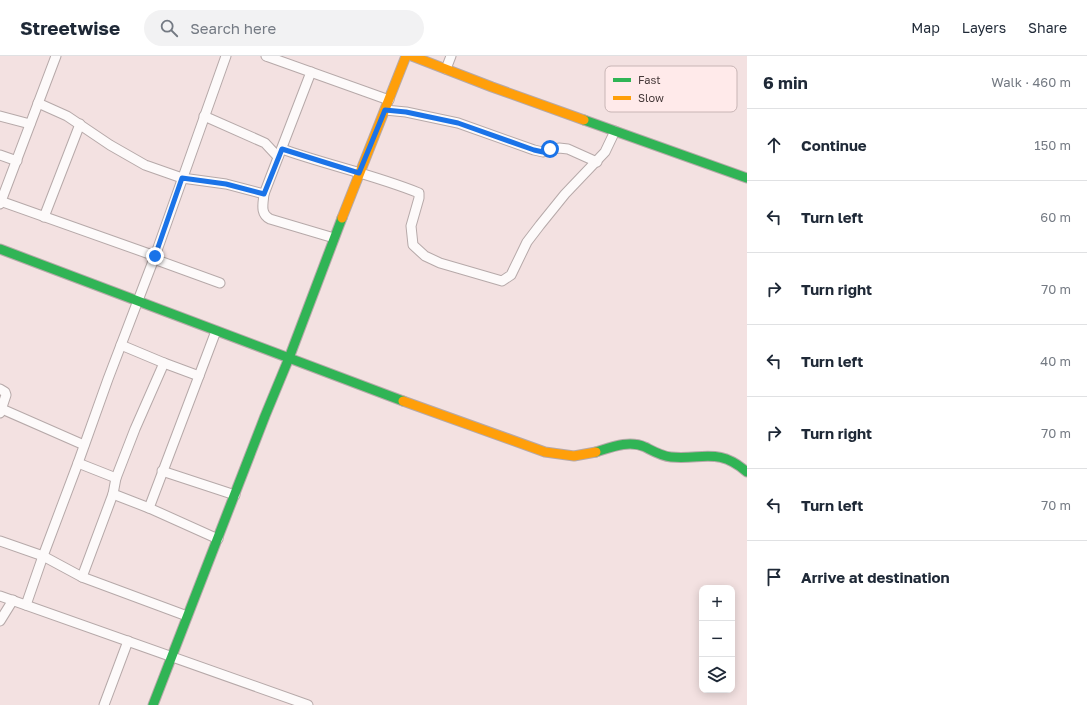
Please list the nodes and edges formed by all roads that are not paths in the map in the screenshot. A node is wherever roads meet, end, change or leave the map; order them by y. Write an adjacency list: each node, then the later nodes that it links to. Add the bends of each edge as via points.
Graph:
1 (56, 56): 10 (street)
2 (226, 56): 13 (street)
3 (266, 56): 8 (street)
4 (406, 56): 9 (street)
5 (412, 56): 7 (street)
6 (452, 56): 7 (street)
7 (446, 69): 16 (street)
8 (311, 72): 9 (street); 17 (street)
9 (389, 100): 11 (street)
10 (38, 103): 14 (street); 15 (street)
11 (385, 110): 20 (street, via 458,123 543,152 559,148 568,149); 21 (street)
12 (0, 116): 14 (street)
13 (204, 116): 17 (street, via 265,143); 22 (street)
14 (30, 124): 19 (street)
15 (80, 124): 22 (street, via 145,165); 26 (street)
16 (615, 131): 20 (street); 23 (street)
17 (280, 153): 21 (street); 24 (street)
18 (0, 155): 19 (street)
19 (17, 161): 25 (street)
20 (597, 162): 21 (street, via 540,225 527,242 511,275 502,281 424,256 413,245 411,226 419,193)
21 (359, 173): 27 (street)
22 (182, 178): 24 (street, via 226,184); 29 (street)
23 (747, 178)
24 (264, 194): 27 (street, via 262,210 266,217)
25 (0, 202): 26 (street)
26 (44, 217): 29 (street)
27 (334, 238): 34 (street)
28 (0, 250): 31 (street)
29 (154, 257): 30 (street); 31 (street)
30 (220, 283)
31 (138, 301): 32 (street); 33 (street)
32 (216, 330): 34 (street); 36 (street)
33 (121, 345): 35 (street); 39 (street)
34 (289, 358): 42 (street, via 545,452 578,456 612,446 632,444 668,457 716,457 732,460); 45 (street)
35 (164, 363): 36 (street); 43 (street)
36 (199, 376): 41 (street)
37 (0, 389): 38 (street, via 6,395)
38 (1, 411): 39 (street)
39 (84, 445): 40 (street)
40 (78, 463): 43 (street); 49 (street)
41 (162, 471): 45 (street); 46 (street)
42 (747, 472)
43 (116, 478): 44 (street)
44 (113, 494): 46 (street); 50 (street)
45 (235, 495): 47 (street)
46 (149, 508): 47 (street)
47 (218, 539): 54 (street)
48 (0, 541): 49 (street)
49 (43, 556): 50 (street); 53 (street)
50 (82, 577): 54 (street)
51 (0, 596): 52 (street)
52 (13, 600): 53 (street); 55 (street)
53 (26, 605): 56 (street)
54 (187, 616): 57 (street)
55 (0, 621)
56 (128, 641): 57 (street); 58 (street)
57 (172, 656): 59 (street); 60 (street)
58 (104, 705)
59 (153, 705)
60 (308, 705)

